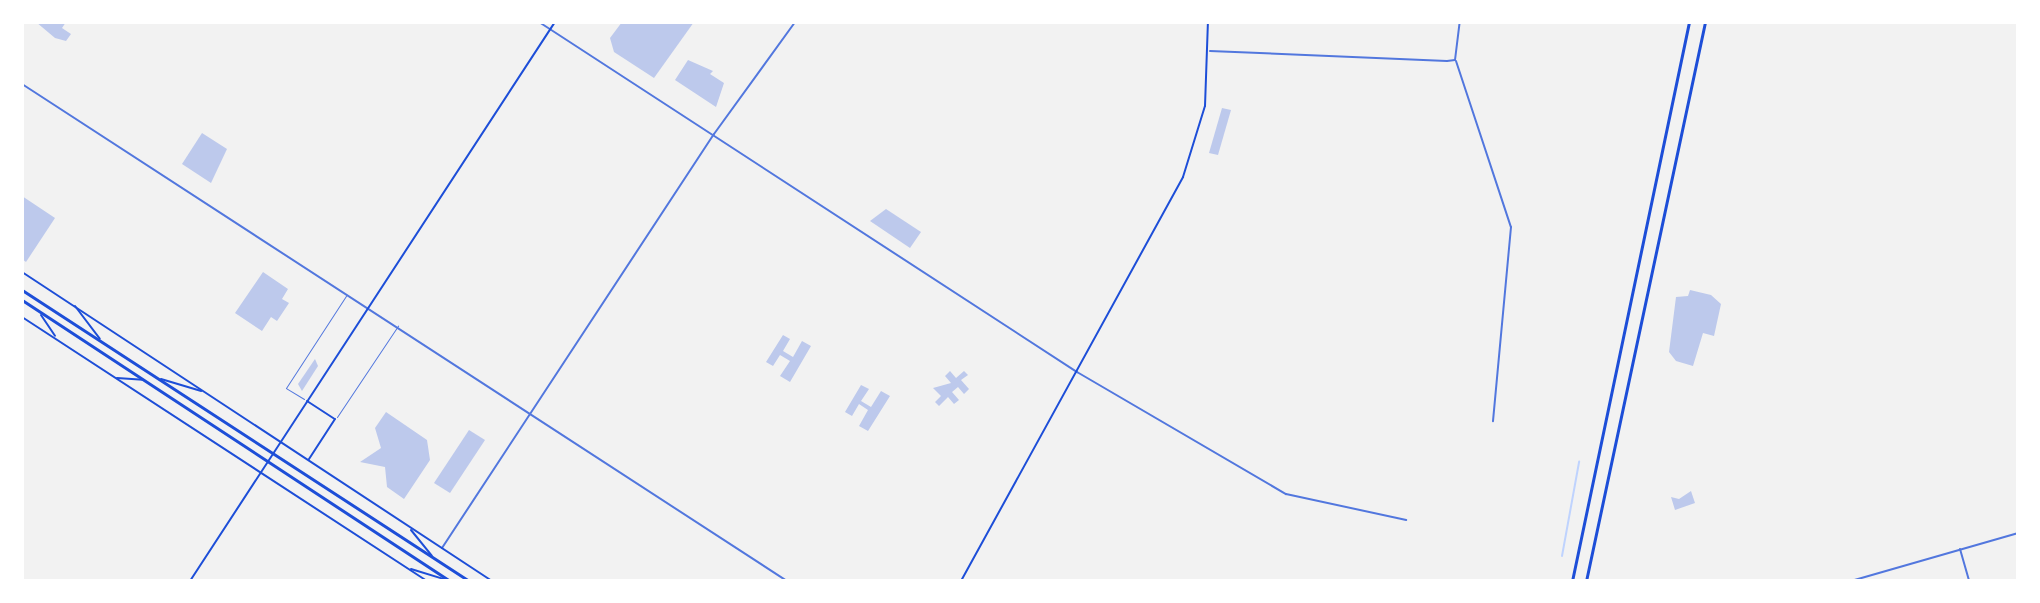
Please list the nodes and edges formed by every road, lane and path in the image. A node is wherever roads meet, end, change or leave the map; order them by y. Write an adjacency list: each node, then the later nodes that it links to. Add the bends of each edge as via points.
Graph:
1 (539, 22): 8 (street)
2 (555, 22): 8 (main road)
3 (795, 22): 12 (street)
4 (1208, 22): 9 (main road)
5 (1460, 22): 10 (street)
6 (1689, 22): 52 (main road)
7 (1705, 22): 53 (main road)
8 (550, 29): 12 (street); 18 (main road)
9 (1210, 51): 10 (street); 24 (main road, via 1206,105 1189,163)
10 (1455, 60): 32 (street, via 1511,227)
11 (22, 84): 15 (street)
12 (714, 134): 24 (street); 30 (street)
13 (22, 272): 17 (main road)
14 (22, 290): 23 (main road)
15 (346, 296): 18 (street); 29 (lane, via 286,388)
16 (22, 300): 19 (main road)
17 (74, 305): 23 (main road); 28 (main road)
18 (367, 308): 21 (street); 29 (main road)
19 (38, 311): 22 (main road); 27 (main road)
20 (22, 317): 22 (main road)
21 (398, 326): 30 (street); 31 (lane)
22 (58, 340): 25 (main road)
23 (102, 342): 26 (main road)
24 (1077, 372): 38 (street, via 1286,494); 51 (main road)
25 (116, 378): 27 (main road); 37 (main road)
26 (156, 378): 28 (main road); 34 (main road)
27 (145, 380): 36 (main road)
28 (206, 392): 33 (main road)
29 (306, 401): 31 (main road); 33 (main road)
30 (530, 414): 41 (street); 50 (street)
31 (335, 419): 35 (main road)
32 (1493, 421)
33 (280, 442): 34 (main road); 35 (main road)
34 (273, 453): 36 (main road); 43 (main road)
35 (308, 460): 39 (main road)
36 (268, 461): 37 (main road); 47 (main road)
37 (260, 473): 44 (main road); 45 (main road)
38 (1406, 520)
39 (408, 526): 41 (main road); 43 (main road)
40 (2018, 533): 42 (street)
41 (442, 548): 49 (main road)
42 (1960, 549): 54 (street); 55 (street)
43 (433, 557): 48 (main road)
44 (406, 567): 46 (main road); 47 (main road)
45 (190, 581)
46 (427, 581)
47 (449, 581)
48 (469, 581)
49 (492, 581)
50 (787, 581)
51 (961, 581)
52 (1572, 581)
53 (1586, 581)
54 (1851, 581)
55 (1969, 581)

